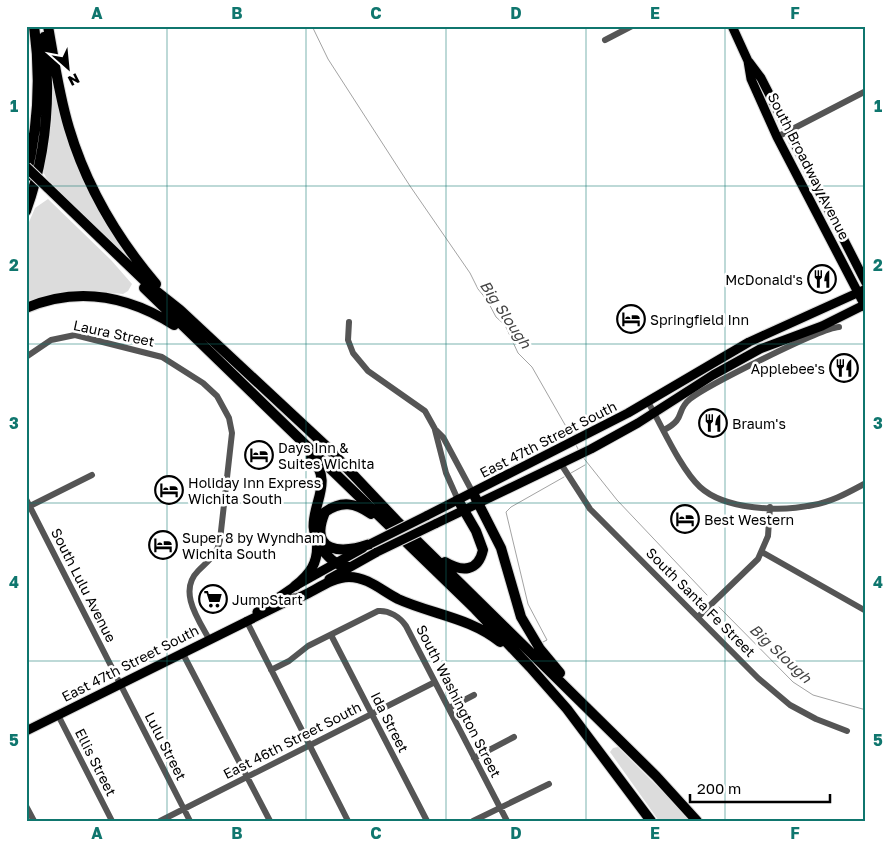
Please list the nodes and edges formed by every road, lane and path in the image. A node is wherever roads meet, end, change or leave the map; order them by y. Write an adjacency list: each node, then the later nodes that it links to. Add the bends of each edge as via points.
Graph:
1 (34, 26): 12 (highway, via 38,79)
2 (43, 26): 17 (highway, via 45,122 39,166)
3 (48, 26): 22 (highway, via 64,110 85,172 117,233 146,273)
4 (632, 26): 7 (street)
5 (732, 26): 8 (main road, South Broadway Avenue)
6 (26, 27): 12 (highway, via 34,79)
7 (606, 40)
8 (748, 61): 10 (main road, South Broadway Avenue, via 761,78); 11 (main road, South Broadway Avenue, via 751,79)
9 (866, 91): 10 (street)
10 (787, 132): 11 (street); 18 (main road, South Broadway Avenue)
11 (777, 137): 19 (main road, South Broadway Avenue)
12 (33, 148): 15 (highway)
13 (26, 167): 16 (highway, bridge)
14 (26, 172): 16 (highway, bridge)
15 (26, 178)
16 (46, 189): 22 (highway); 26 (highway)
17 (26, 211)
18 (866, 283)
19 (862, 291): 20 (main road, South Broadway Avenue); 23 (main road, East 47th Street South)
20 (865, 306): 28 (main road, East 47th Street South)
21 (26, 308): 26 (highway, via 52,299 100,296 139,305)
22 (180, 310): 51 (highway, via 326,446)
23 (799, 320): 27 (main road, East 47th Street South); 28 (main road, via 760,342)
24 (349, 322): 35 (street, via 348,340 353,353 368,371 425,411)
25 (839, 327): 30 (street)
26 (188, 333): 33 (highway)
27 (749, 342): 31 (main road, via 746,350 718,366); 32 (main road, East 47th Street South)
28 (760, 349): 30 (street); 31 (main road, East 47th Street South)
29 (26, 358): 60 (street, Laura Street, via 51,340 75,335 162,356 203,383 223,405 232,433 220,540 218,550 197,572 190,590 195,616)
30 (764, 359): 36 (street, via 689,400 678,422)
31 (712, 375): 34 (main road, East 47th Street South)
32 (648, 402): 34 (street); 40 (main road, East 47th Street South)
33 (272, 412): 47 (highway); 48 (highway, via 317,464 321,473 321,490 313,521)
34 (654, 412): 36 (street); 37 (main road, East 47th Street South)
35 (435, 429): 40 (street, via 443,437); 42 (street, via 446,473)
36 (664, 430): 45 (street, via 689,473 708,493 734,505)
37 (564, 462): 43 (main road, East 47th Street South); 57 (street, South Santa Fe Street, via 590,509)
38 (92, 475): 44 (street)
39 (866, 483): 45 (street, via 813,506)
40 (473, 493): 42 (main road, East 47th Street South); 43 (highway)
41 (26, 498): 44 (street, South Lulu Avenue)
42 (458, 500): 46 (highway); 49 (main road, East 47th Street South, bridge)
43 (479, 504): 46 (main road, East 47th Street South); 73 (highway, via 501,548 513,595 532,637)
44 (30, 506): 65 (street, South Lulu Avenue)
45 (770, 507): 50 (street, via 768,536)
46 (464, 511): 49 (main road, East 47th Street South, bridge); 51 (highway, via 483,550 478,563 464,569 456,568)
47 (387, 524): 49 (highway, via 348,503 325,512 321,526 328,546 346,551); 62 (highway)
48 (318, 544): 52 (highway); 54 (highway, via 314,568)
49 (373, 548): 52 (main road, East 47th Street South); 53 (main road, East 47th Street South)
50 (762, 552): 56 (street); 57 (street)
51 (431, 554): 73 (highway)
52 (335, 564): 53 (highway); 54 (main road, East 47th Street South)
53 (349, 567): 55 (main road, East 47th Street South)
54 (295, 586): 58 (main road, East 47th Street South)
55 (289, 601): 58 (main road, East 47th Street South); 62 (highway, via 339,578 356,578 396,598 465,622 497,639)
56 (866, 611)
57 (698, 617): 70 (street, South Santa Fe Street, via 758,678 790,705)
58 (246, 620): 60 (main road, East 47th Street South); 63 (street)
59 (331, 635): 63 (street, South Washington Street); 64 (street, South Washington Street, via 378,611 386,611 404,623); 68 (street, Ida Street)
60 (208, 639): 61 (main road, East 47th Street South)
61 (182, 652): 65 (main road, East 47th Street South); 77 (street)
62 (530, 667): 91 (highway, via 567,709)
63 (272, 670): 74 (street)
64 (435, 682): 67 (street, South Washington Street); 68 (street, East 46th Street South)
65 (120, 683): 69 (main road, East 47th Street South); 80 (street, Lulu Street)
66 (474, 695): 67 (street)
67 (449, 708): 75 (street, South Washington Street)
68 (372, 714): 74 (street, East 46th Street South); 88 (street, Ida Street)
69 (58, 715): 71 (main road, East 47th Street South); 83 (street, Ellis Street)
70 (846, 730)
71 (26, 731)
72 (514, 737): 75 (street)
73 (624, 744): 76 (highway)
74 (310, 745): 77 (street, East 46th Street South); 87 (street)
75 (474, 758): 81 (street, South Washington Street)
76 (656, 776): 92 (highway); 93 (highway)
77 (247, 777): 80 (street, East 46th Street South); 86 (street)
78 (549, 784): 81 (street)
79 (26, 806): 82 (street)
80 (184, 808): 84 (street, East 46th Street South); 85 (street, Lulu Street)
81 (500, 808): 89 (street); 90 (street, South Washington Street)
82 (34, 821)
83 (112, 821)
84 (160, 821)
85 (190, 821)
86 (270, 821)
87 (348, 821)
88 (427, 821)
89 (473, 821)
90 (507, 821)
91 (651, 821)
92 (697, 821)
93 (706, 821)

